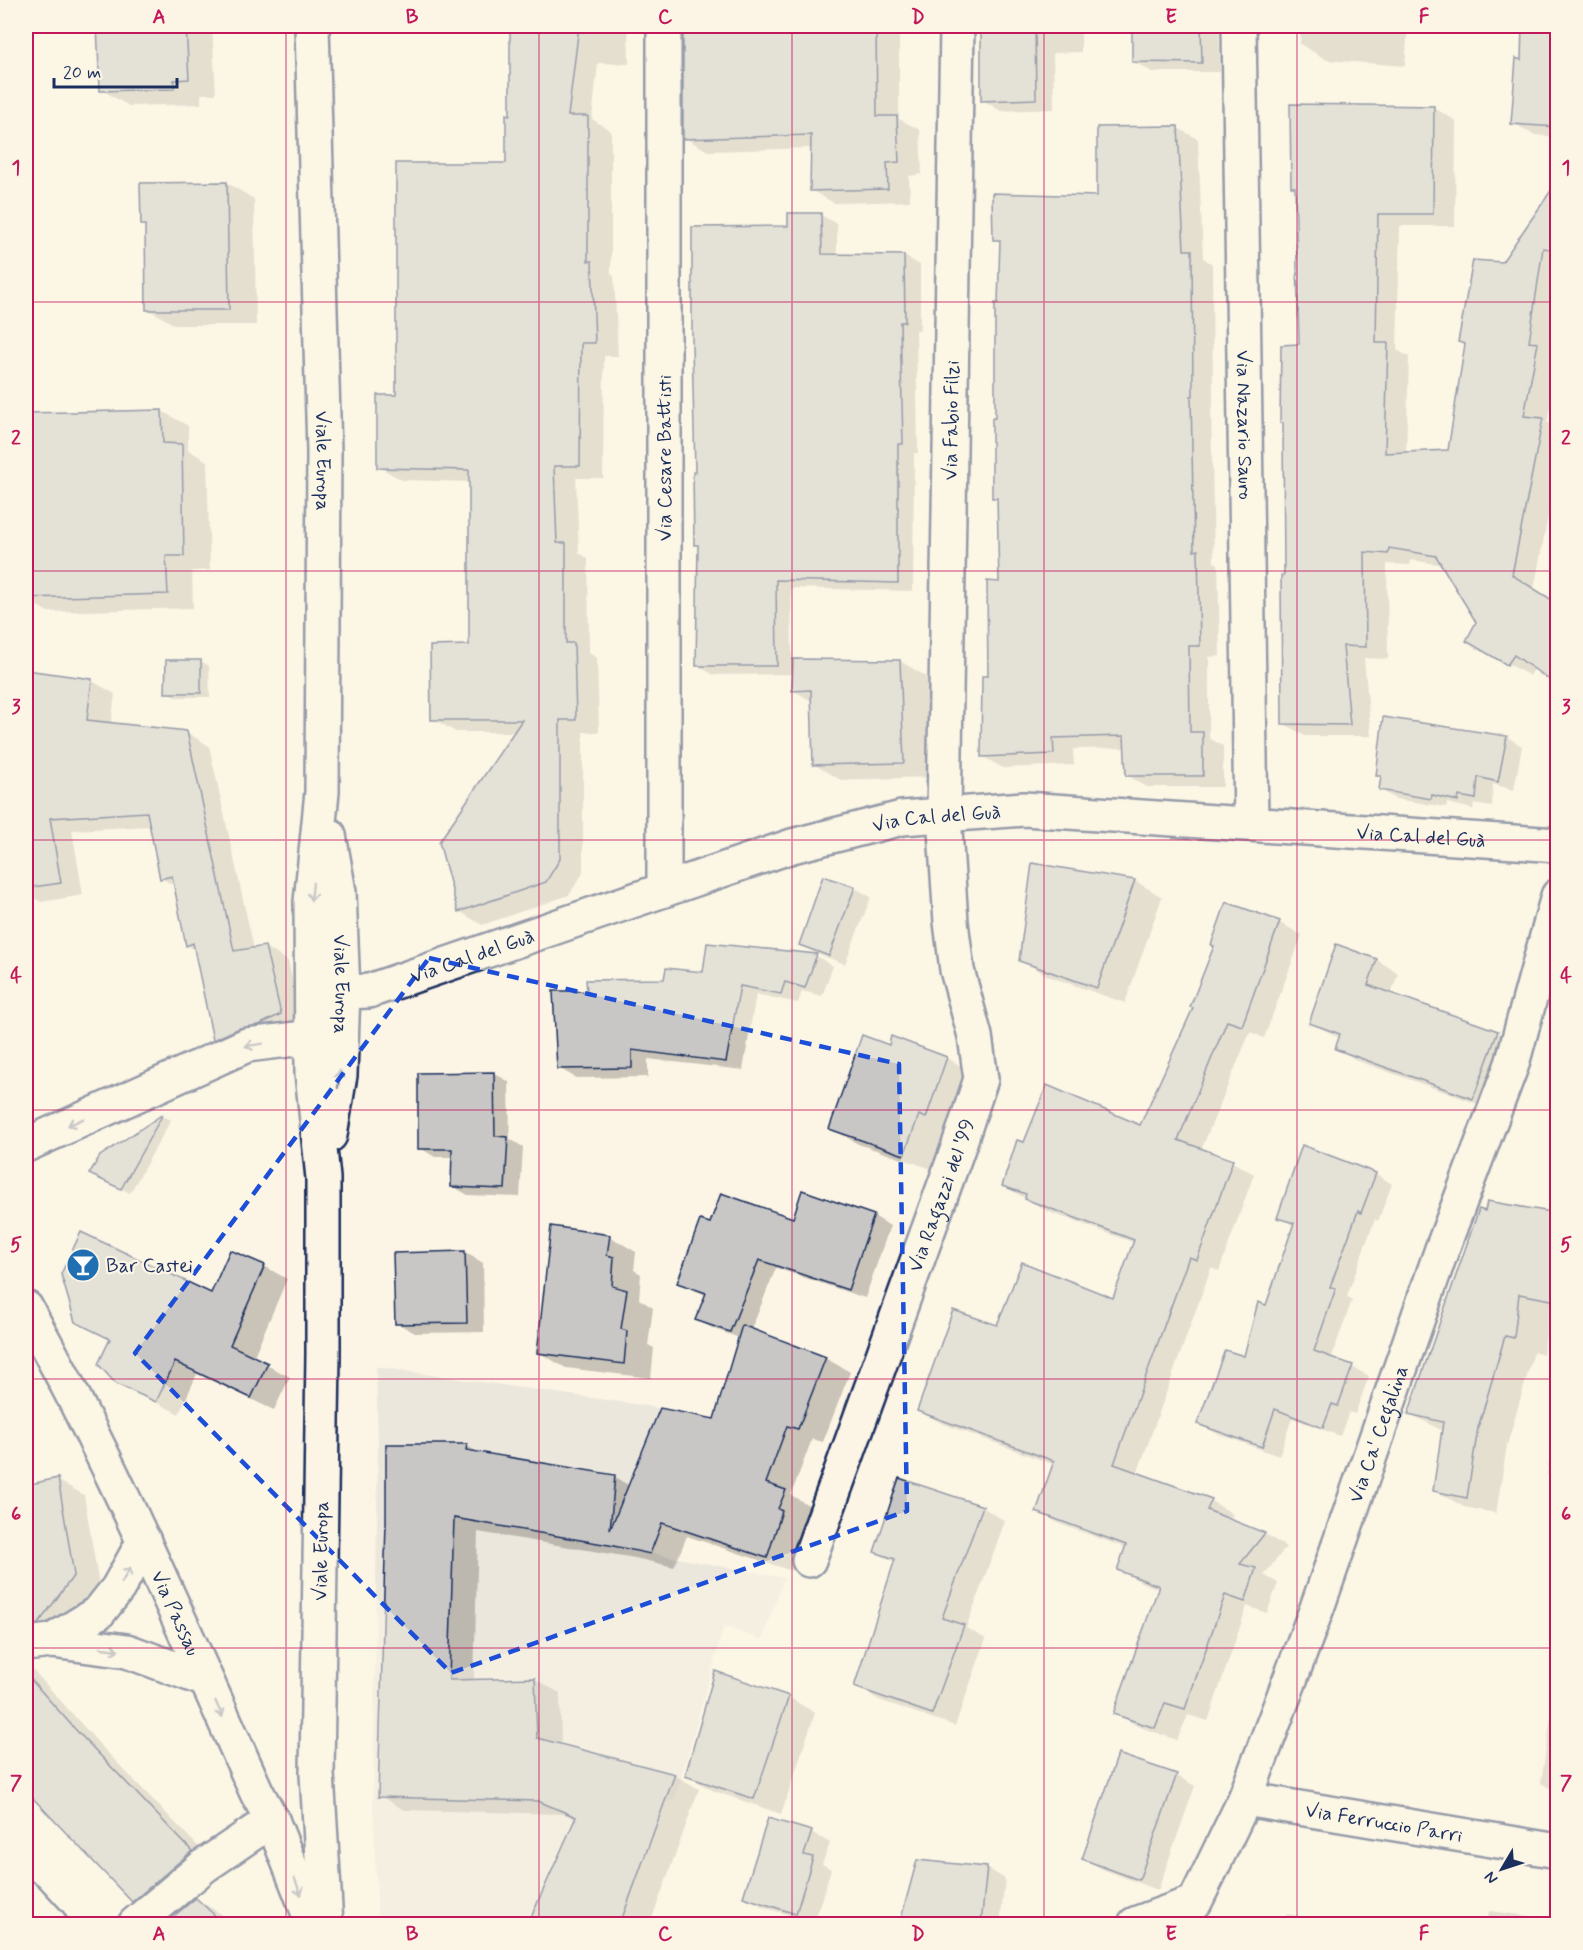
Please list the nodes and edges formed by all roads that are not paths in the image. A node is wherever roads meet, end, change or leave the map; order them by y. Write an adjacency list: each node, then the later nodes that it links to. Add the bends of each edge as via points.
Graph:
1 (312, 26): 6 (street, Viale Europa)
2 (320, 26): 6 (street, Viale Europa)
3 (664, 26): 11 (street, Via Cesare Battisti)
4 (957, 26): 8 (street, Via Fabio Filzi)
5 (1239, 26): 9 (street, Via Nazario Sauro)
6 (315, 129): 7 (street, Viale Europa, via 324,452)
7 (322, 792): 13 (street, Viale Europa, via 339,892); 14 (street, Viale Europa, one-way to 14, via 311,902)
8 (944, 815): 9 (street, Via Cal del Guà, via 1024,809); 11 (street, Via Cal del Guà, via 902,818 792,846); 19 (street, Via Ragazzi del '99, via 957,970 975,1036 981,1079)
9 (1251, 823): 10 (street, Via Cal del Guà)
10 (1557, 845)
11 (664, 890): 13 (street, Via Cal del Guà, via 369,992)
12 (1557, 896): 22 (street, Via Ca' Cegalina, via 1512,1064)
13 (343, 992): 16 (street, Viale Europa, one-way to 13, via 340,1075)
14 (312, 1037): 15 (street, one-way to 15, via 247,1045); 16 (street, Viale Europa)
15 (26, 1145)
16 (323, 1178): 30 (street, Viale Europa, via 316,1774)
17 (26, 1308): 18 (street, Via Passau)
18 (144, 1541): 20 (street, one-way to 18, via 99,1612 118,1588); 21 (street, Via Passau)
19 (809, 1560)
20 (39, 1643): 21 (street, one-way to 21, via 127,1652)
21 (206, 1680): 23 (street, Via Passau, one-way to 23)
22 (1245, 1798): 24 (street, Via Ferruccio Parri); 26 (street, Via Ca' Cegalina)
23 (272, 1820): 28 (street, via 204,1866); 29 (street, Via Passau, one-way to 29)
24 (1557, 1851)
25 (26, 1898): 27 (street)
26 (1199, 1913): 31 (street, Via Ca' Cegalina)
27 (50, 1924)
28 (135, 1924)
29 (313, 1924)
30 (326, 1924)
31 (1135, 1924)

